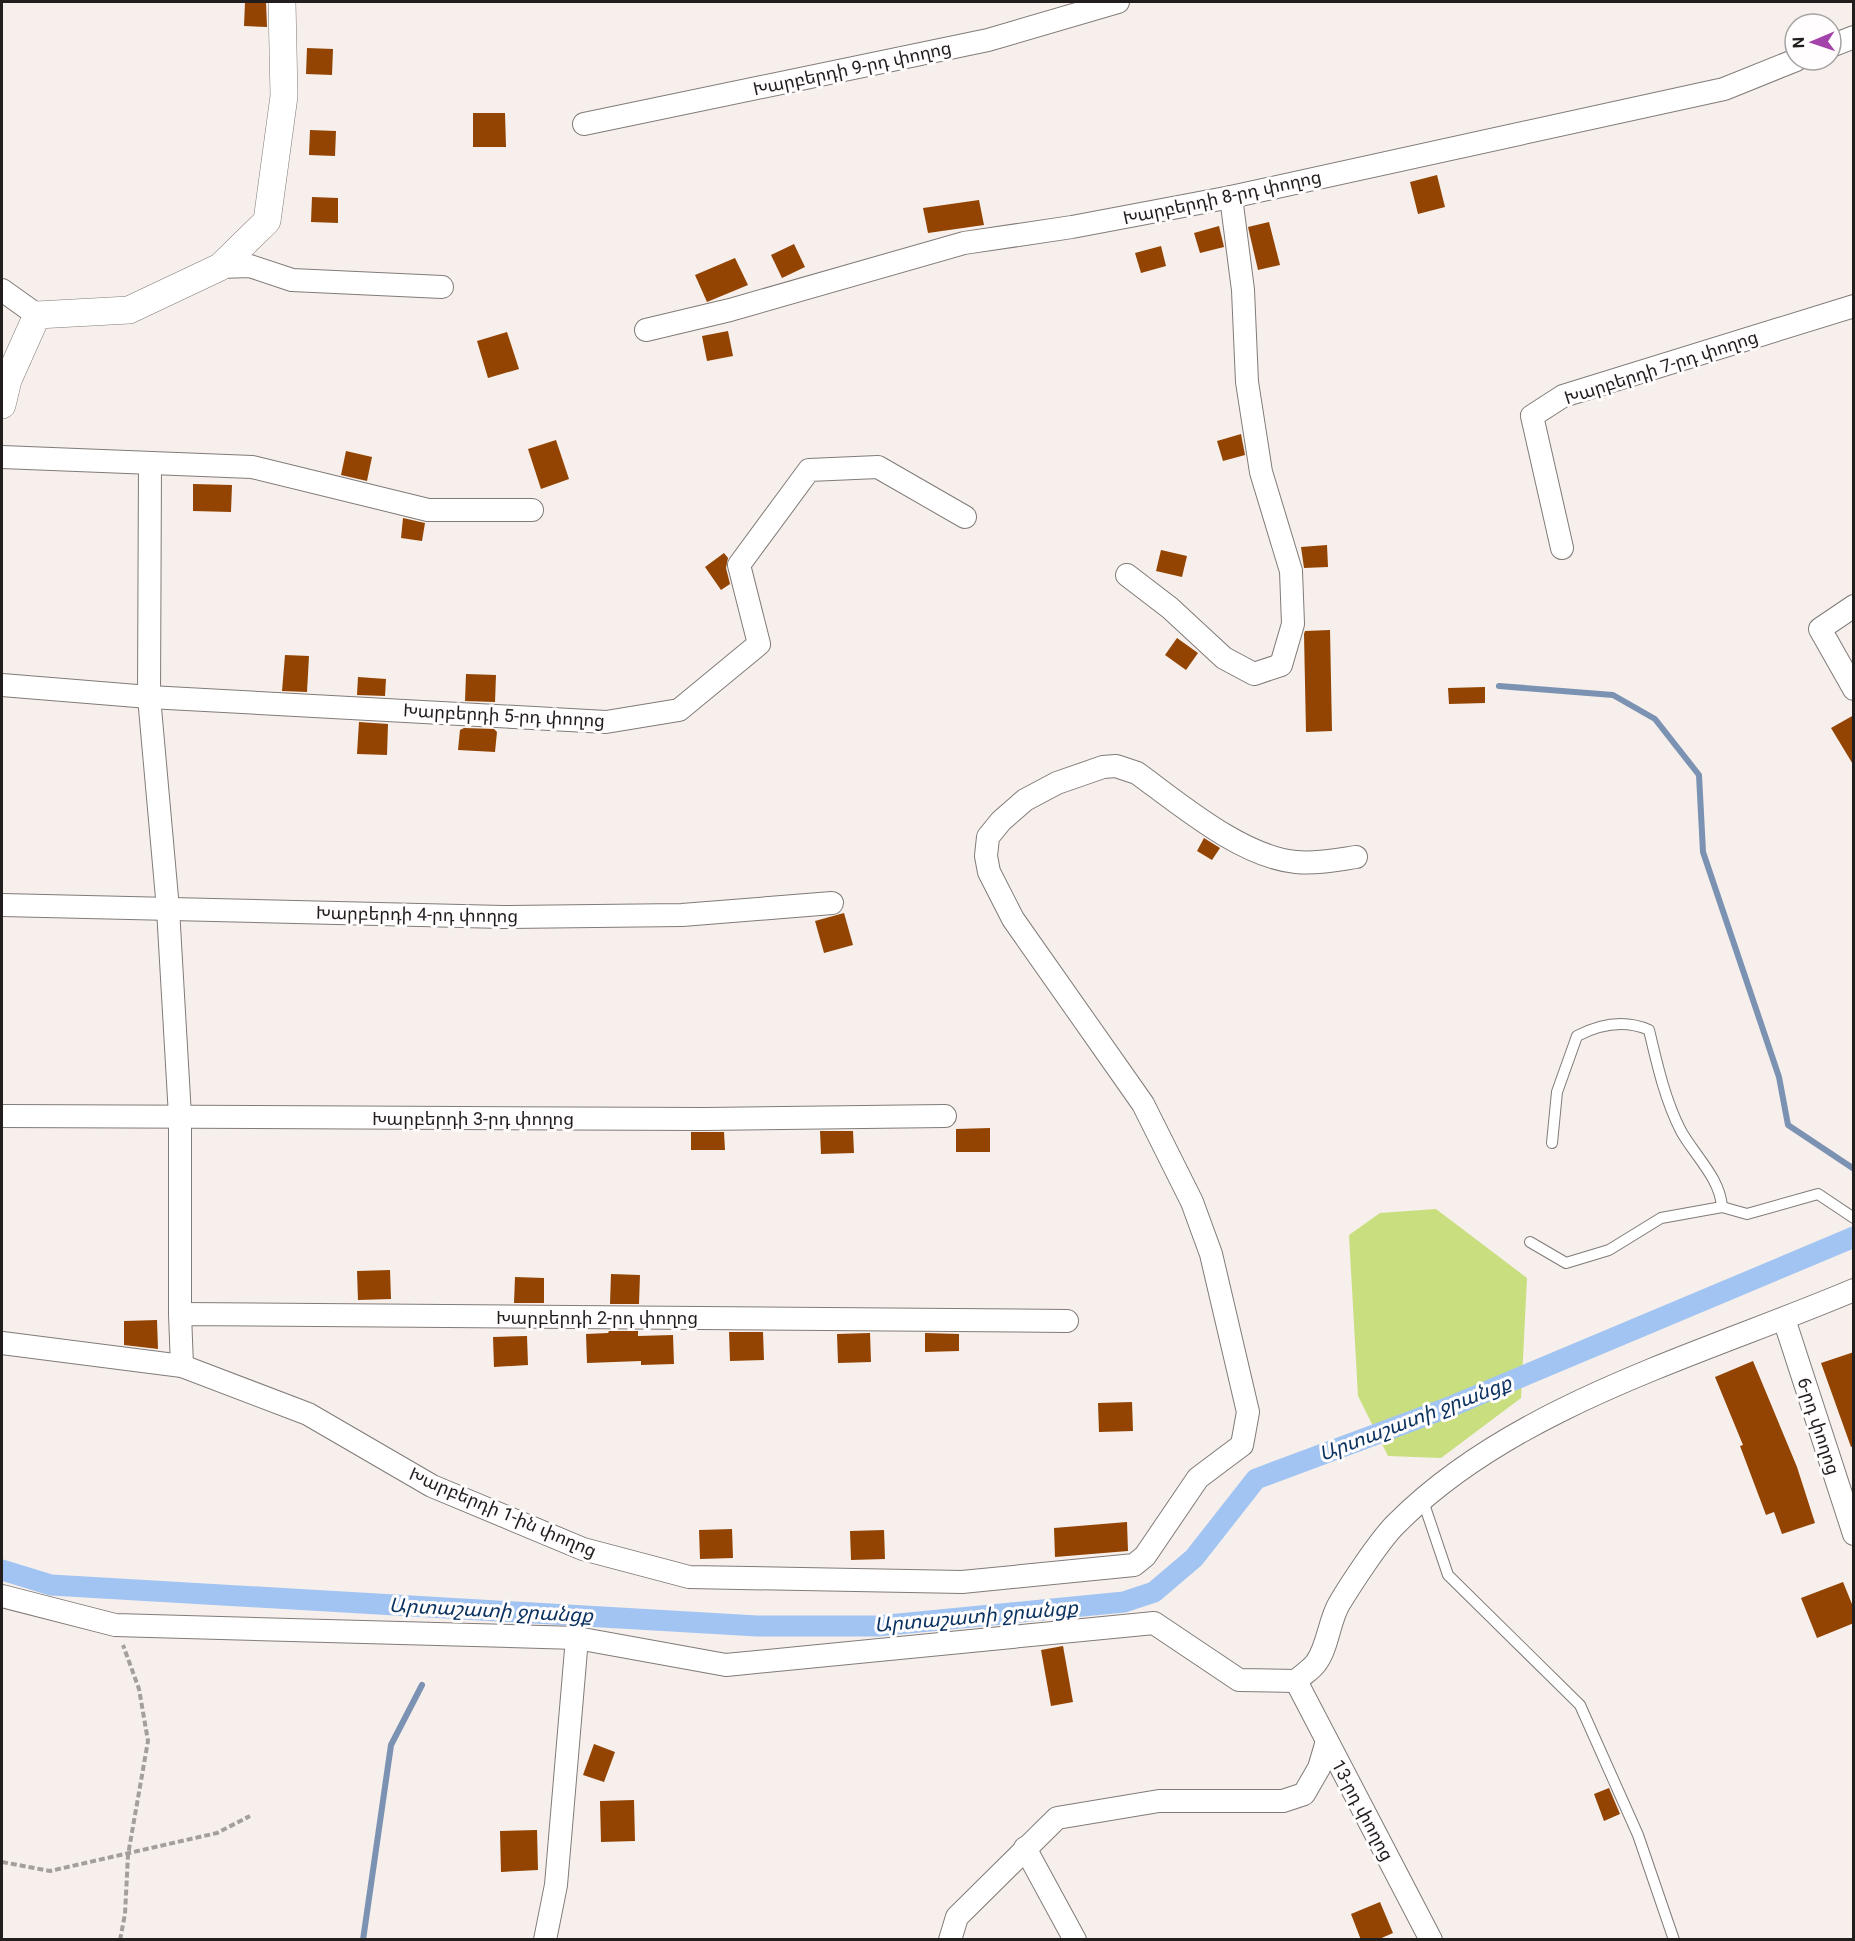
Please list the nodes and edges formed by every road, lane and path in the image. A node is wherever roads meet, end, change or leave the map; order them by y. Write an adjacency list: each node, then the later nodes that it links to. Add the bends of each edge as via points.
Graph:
1 (282, 2): 6 (street, via 284,96 267,221)
2 (1118, 2): 4 (street, Խարբերդի 9-րդ փողոց, via 988,39)
3 (1783, 65): 5 (street, Խարբերդի 8-րդ փողոց, via 1724,89)
4 (584, 124)
5 (1231, 197): 11 (street, Խարբերդի 8-րդ փողոց, via 964,243); 18 (street, via 1243,290 1247,382 1261,472 1291,571 1293,624 1281,665 1254,674 1224,658)
6 (220, 267): 7 (street, via 250,266 292,279); 10 (street, via 129,310)
7 (442, 287)
8 (2, 290): 10 (street)
9 (1854, 306): 17 (street, Խարբերդի 7-րդ փողոց, via 1563,396 1532,416)
10 (36, 315): 12 (street, via 8,380)
11 (646, 330)
12 (2, 405)
13 (2, 457): 14 (street)
14 (150, 463): 15 (street, via 252,467 428,510); 22 (street)
15 (532, 510)
16 (965, 517): 22 (street, Խարբերդի 5-րդ փողոց, via 878,467 808,470 739,566 759,644 679,711 606,722)
17 (1562, 548)
18 (1127, 575)
19 (1854, 606): 21 (street, via 1820,629)
20 (2, 685): 22 (street, Խարբերդի 5-րդ փողոց)
21 (1854, 689)
22 (149, 697): 26 (street)
23 (1356, 856): 39 (street, Խարբերդի 1-ին փողոց, via 1297,862 1256,852 1137,773 1116,766 1057,783 1025,800 988,837 989,872 1013,919 1143,1104 1192,1202 1211,1254 1248,1416 1239,1448 1197,1478 1145,1556 1134,1565 962,1582 689,1577 583,1549 432,1486 308,1414)
24 (832, 903): 26 (street, Խարբերդի 4-րդ փողոց, via 670,915 503,917)
25 (2, 905): 26 (street, Խարբերդի 4-րդ փողոց)
26 (168, 909): 28 (street)
27 (2, 1116): 28 (street, Խարբերդի 3-րդ փողոց)
28 (180, 1116): 29 (street, Խարբերդի 3-րդ փողոց); 35 (street)
29 (945, 1116)
30 (1552, 1143): 31 (lane, via 1557,1092 1577,1036 1596,1026 1633,1023 1648,1030 1681,1130 1721,1192)
31 (1722, 1207): 32 (lane, via 1747,1214 1818,1194); 33 (lane, via 1661,1218 1609,1250 1566,1263)
32 (1854, 1218)
33 (1530, 1242)
34 (1854, 1290): 36 (street)
35 (180, 1314): 37 (street, Խարբերդի 2-րդ փողոց); 39 (street)
36 (1784, 1319): 40 (street, via 1688,1353 1544,1420 1473,1459); 41 (street, 6-րդ փողոց)
37 (1067, 1321)
38 (2, 1343): 39 (street, Խարբերդի 1-ին փողոց)
39 (182, 1366)
40 (1423, 1501): 45 (street, via 1396,1524 1338,1605 1317,1662); 56 (lane, via 1448,1575 1580,1705 1638,1835)
41 (1854, 1534)
42 (2, 1596): 43 (street)
43 (115, 1625): 44 (street); 49 (path, via 139,1689 148,1741)
44 (577, 1638): 45 (street, via 726,1665 1154,1623 1239,1680); 52 (street, via 556,1885)
45 (1296, 1681): 46 (street, 13-րդ փողոց)
46 (1327, 1741): 48 (street, via 1319,1768 1304,1794 1283,1801 1159,1802 1057,1818); 55 (street, 13-րդ փողոց)
47 (250, 1816): 49 (path, via 217,1833)
48 (1025, 1848): 53 (street, via 957,1917); 54 (street)
49 (128, 1855): 50 (path, via 50,1871); 51 (path, via 126,1914)
50 (2, 1862)
51 (120, 1940)
52 (545, 1940)
53 (950, 1940)
54 (1075, 1940)
55 (1431, 1940)
56 (1674, 1940)

